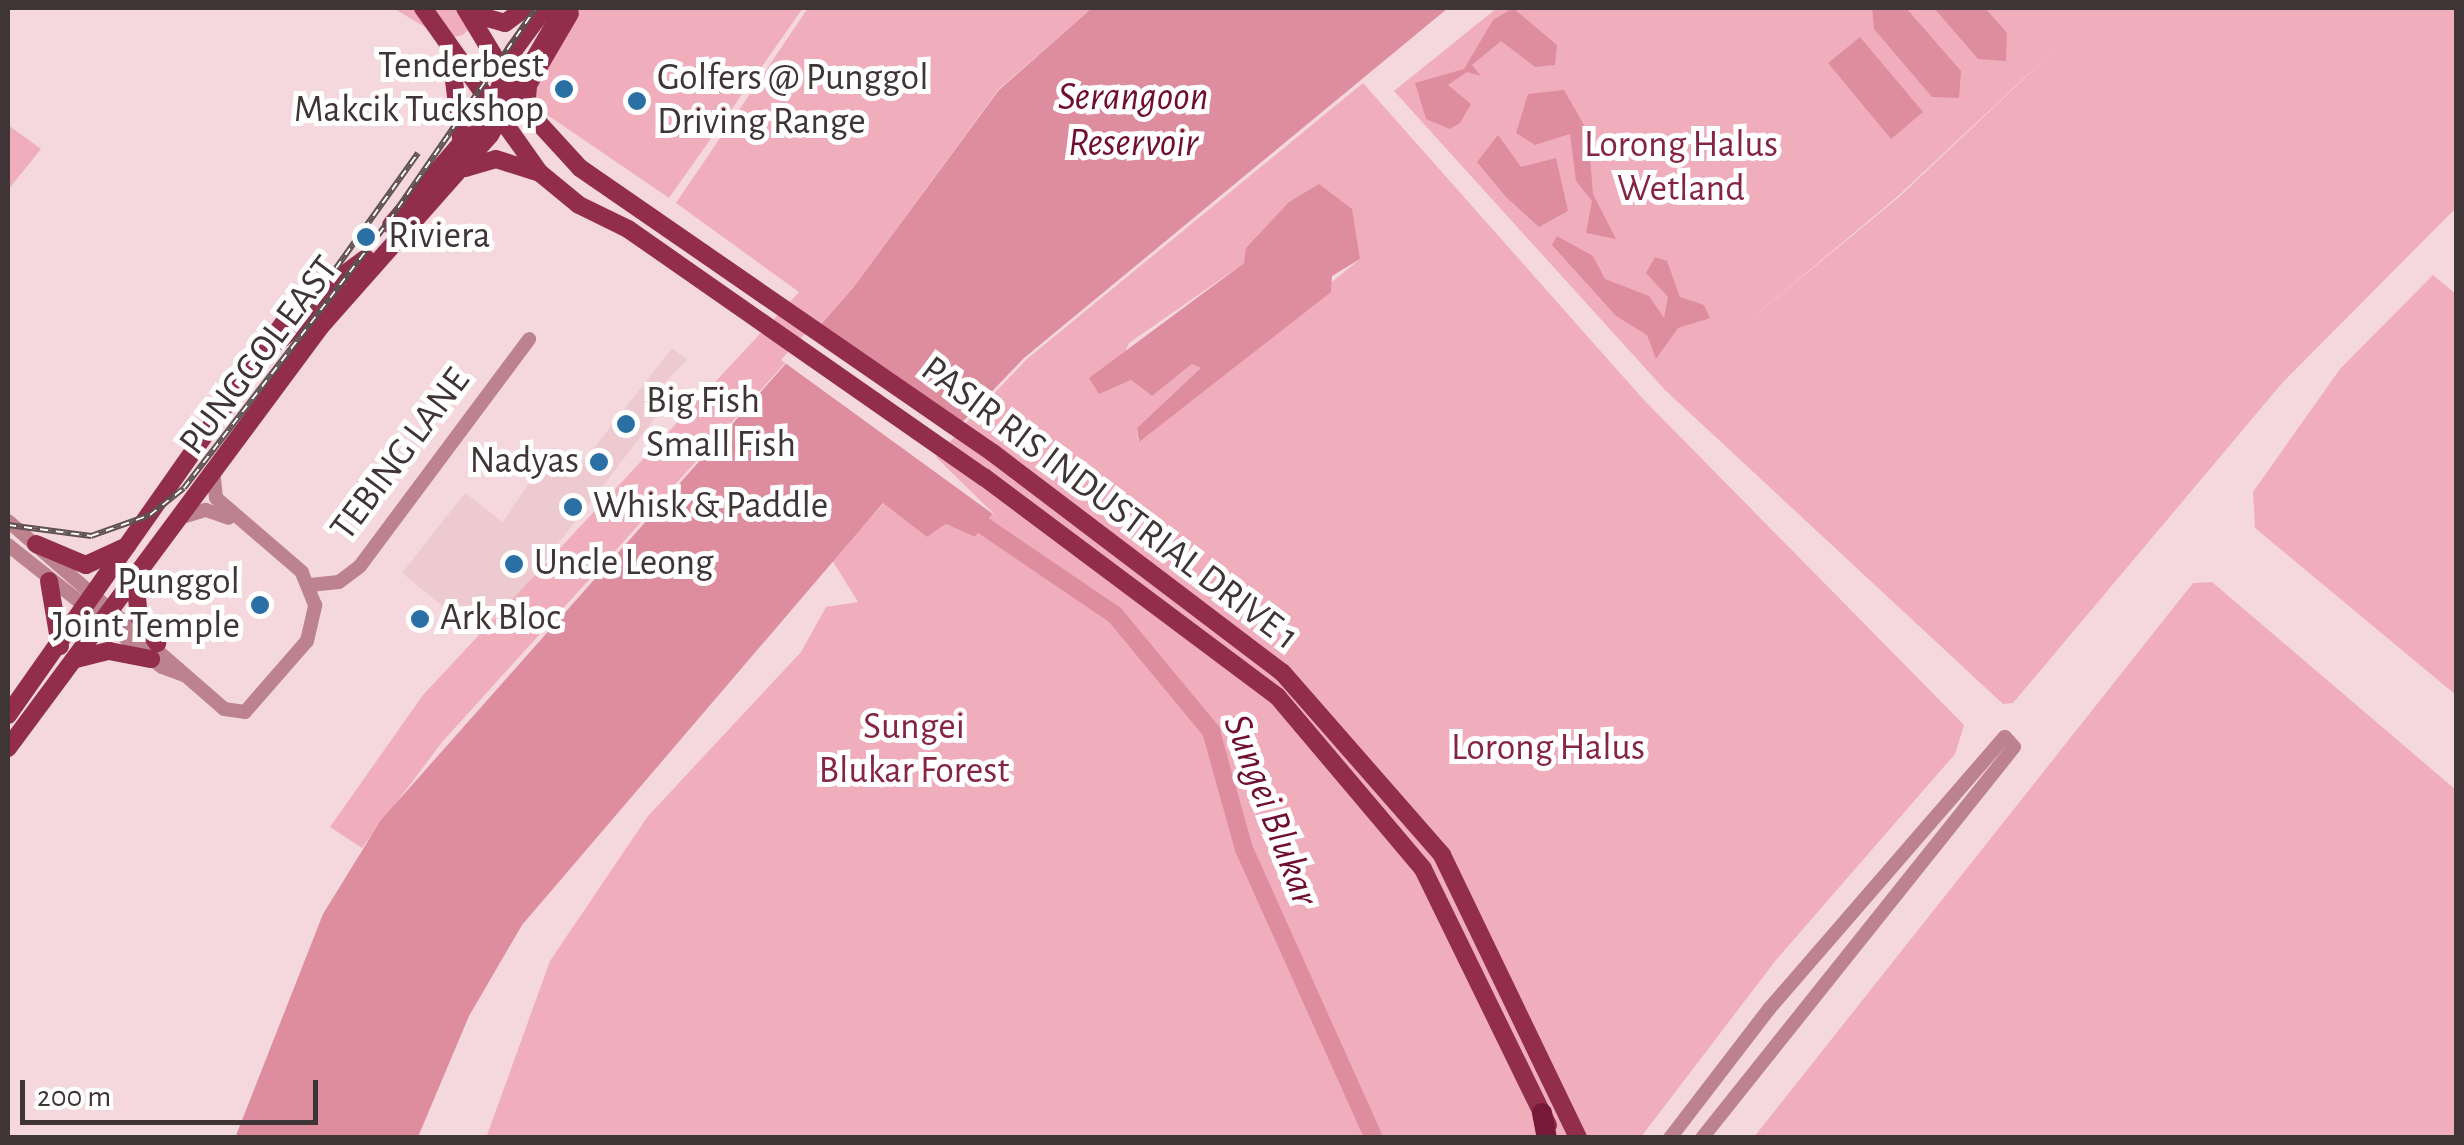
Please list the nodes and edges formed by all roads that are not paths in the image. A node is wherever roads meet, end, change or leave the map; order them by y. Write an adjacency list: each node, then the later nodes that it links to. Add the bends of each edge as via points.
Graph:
1 (423, 8): 6 (main road)
2 (525, 8): 5 (main road, via 505,23)
3 (545, 8): 7 (main road, PUNGGOL EAST)
4 (568, 8): 7 (main road, PUNGGOL EAST); 8 (main road, via 528,85)
5 (467, 10): 7 (main road, PASIR RIS INDUSTRIAL DRIVE 1)
6 (447, 34): 9 (main road); 10 (main road)
7 (508, 79): 8 (main road, PASIR RIS INDUSTRIAL DRIVE 1); 9 (main road, PUNGGOL EAST)
8 (526, 110): 38 (main road, PASIR RIS INDUSTRIAL DRIVE 1, via 580,168 1213,613 1349,740 1442,855)
9 (495, 112): 10 (main road, PUNGGOL EAST); 11 (main road, PUNGGOL EAST); 12 (main road)
10 (462, 146): 14 (main road, PUNGGOL EAST, via 362,263 288,316)
11 (461, 171): 12 (main road, via 496,159); 15 (main road, PUNGGOL EAST, via 396,231)
12 (540, 172): 35 (main road, PASIR RIS INDUSTRIAL DRIVE 1, via 1220,648 1344,768 1423,869)
13 (528, 339): 25 (street, TEBING LANE, via 360,566 340,582)
14 (264, 353): 15 (main road, via 284,355); 21 (main road, PUNGGOL EAST)
15 (285, 376): 16 (main road, PUNGGOL EAST)
16 (214, 471): 17 (main road, PUNGGOL EAST); 18 (street, TEBING LANE, via 216,498)
17 (179, 518): 18 (street, via 206,510); 23 (main road, PUNGGOL EAST)
18 (235, 520): 25 (street, TEBING LANE)
19 (8, 521): 20 (street)
20 (36, 544): 21 (main road, via 86,564); 26 (street)
21 (132, 544): 26 (main road, PUNGGOL EAST)
22 (8, 545): 24 (street)
23 (135, 578): 27 (main road, PUNGGOL EAST); 31 (main road, via 139,618)
24 (49, 581): 28 (street); 30 (main road)
25 (310, 585): 31 (street, via 307,641 245,712 224,709)
26 (97, 592): 27 (street); 28 (main road, PUNGGOL EAST)
27 (114, 606): 29 (main road, PUNGGOL EAST); 31 (street)
28 (84, 610): 29 (street); 30 (main road, PUNGGOL EAST)
29 (102, 623): 31 (street); 32 (main road, PUNGGOL EAST)
30 (60, 647): 33 (main road, PUNGGOL EAST)
31 (154, 651): 32 (main road, via 109,650)
32 (76, 659): 34 (main road, PUNGGOL EAST)
33 (8, 715)
34 (8, 748)
35 (1542, 1113): 36 (highway); 37 (main road, PASIR RIS INDUSTRIAL DRIVE 1)
36 (1547, 1138)
37 (1555, 1138)
38 (1578, 1138)
39 (1670, 1138): 40 (street, via 1769,1008 2009,742)
40 (1702, 1138)

